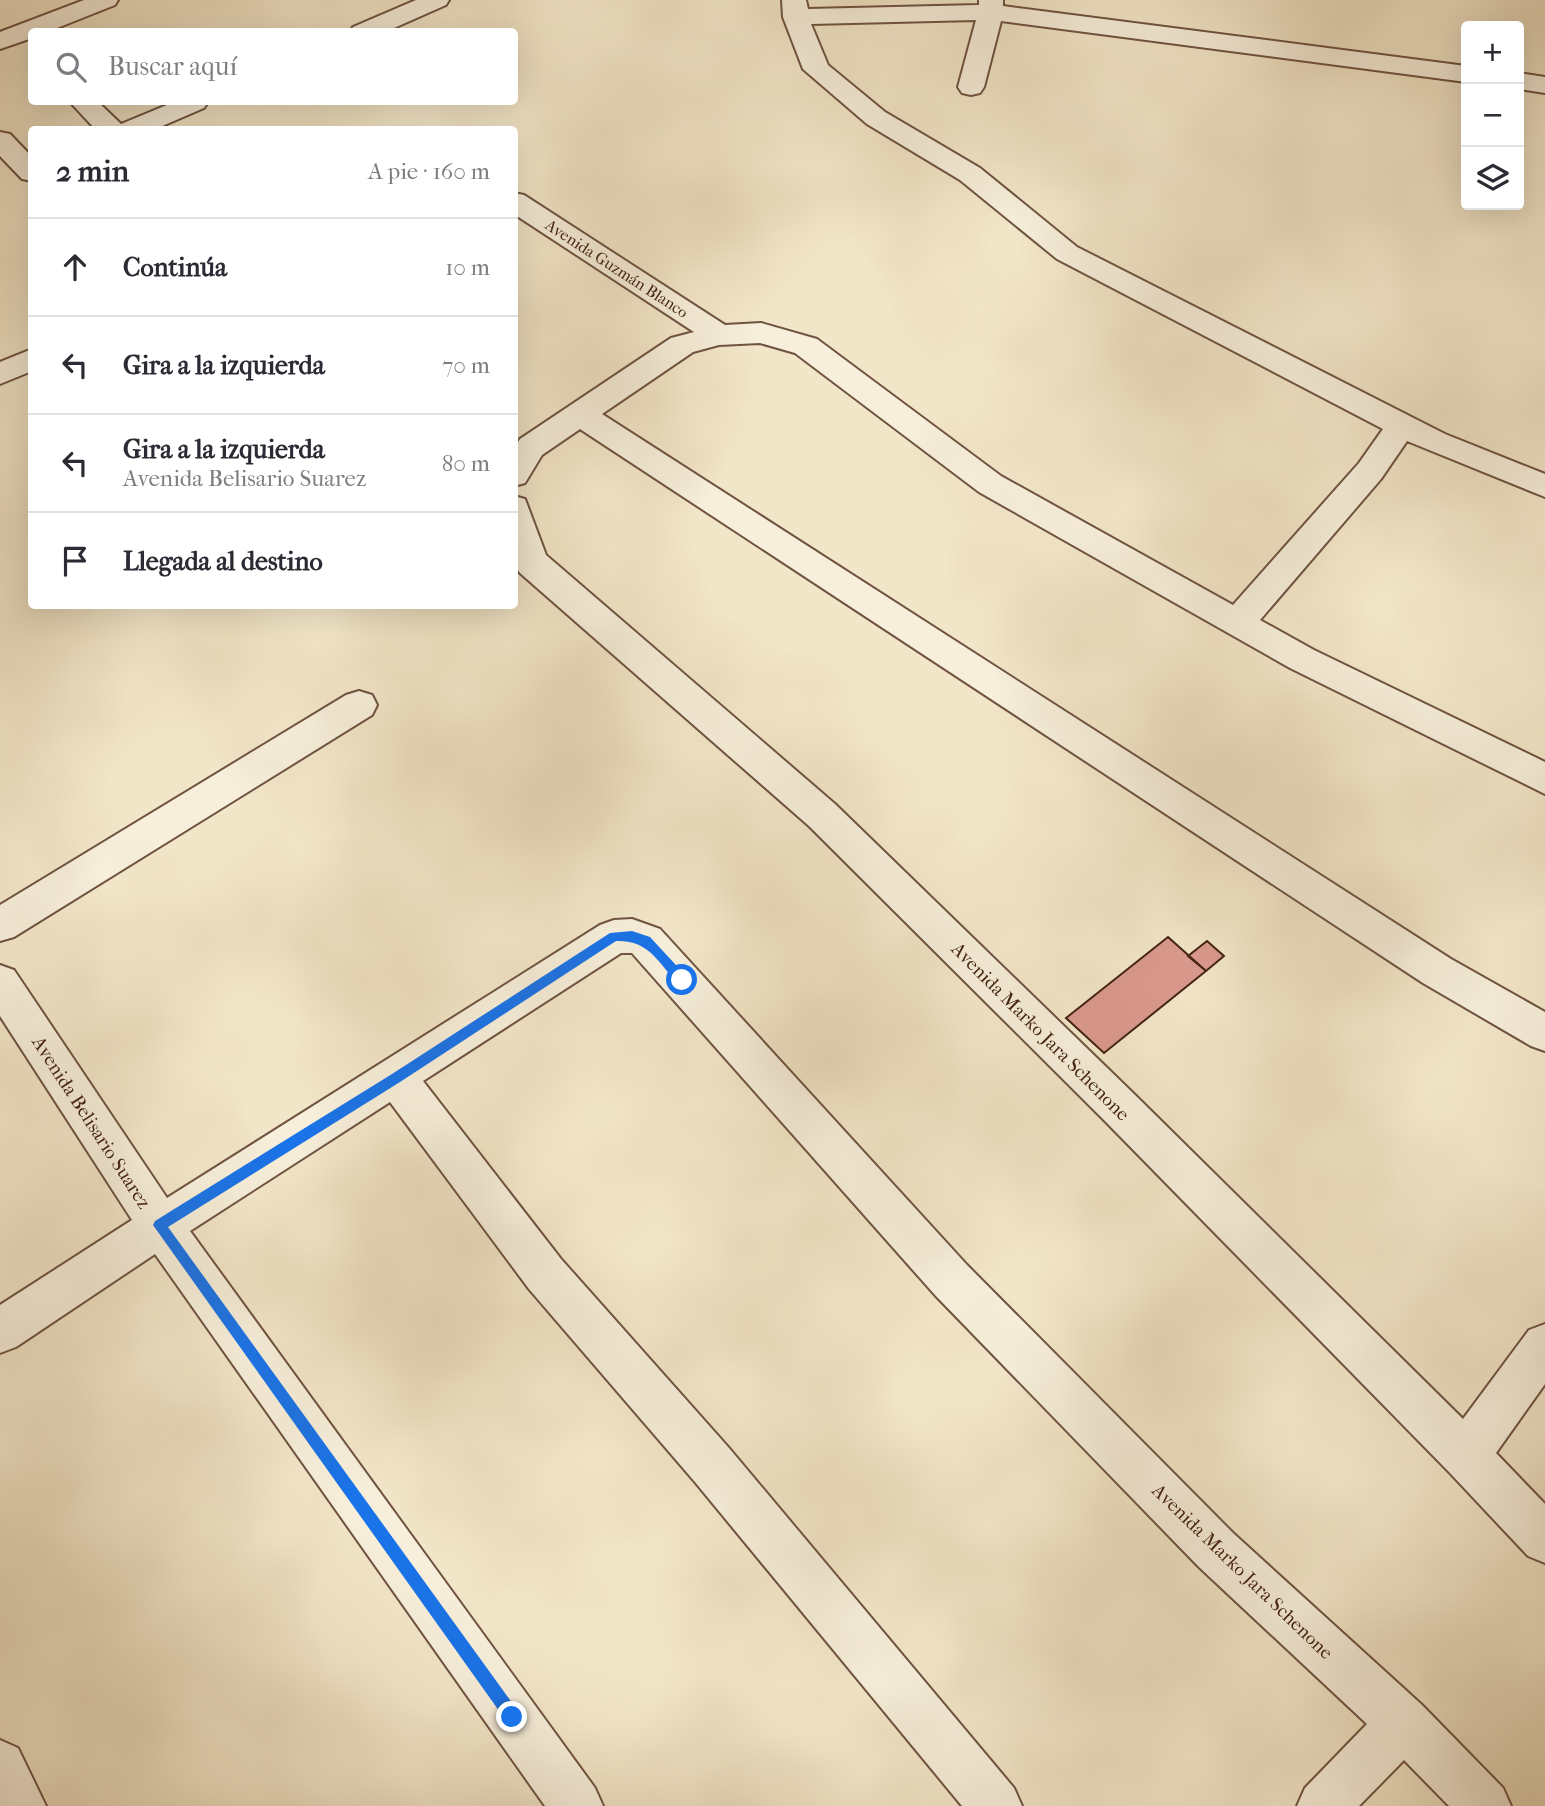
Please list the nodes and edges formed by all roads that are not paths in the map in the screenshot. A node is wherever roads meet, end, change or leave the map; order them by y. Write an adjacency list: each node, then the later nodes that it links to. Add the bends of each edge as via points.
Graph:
1 (106, 0): 5 (street)
2 (437, 0): 6 (street)
3 (991, 6): 4 (street); 9 (street); 12 (street)
4 (795, 9): 24 (street, via 816,69 876,118 970,174 1067,253)
5 (36, 28)
6 (371, 28)
7 (28, 31): 8 (street)
8 (11, 38)
9 (1461, 73)
10 (1524, 82): 11 (street)
11 (1545, 85)
12 (971, 87)
13 (86, 105): 15 (street)
14 (188, 105): 16 (street)
15 (108, 126)
16 (138, 126)
17 (0, 141): 18 (street)
18 (26, 174)
19 (518, 204): 20 (street, Avenida Guzmán Blanco)
20 (719, 335): 23 (street, via 682,345); 29 (street, via 761,333 806,346 990,484)
21 (28, 361): 22 (street)
22 (0, 374)
23 (580, 414): 25 (street, via 531,447); 34 (street, via 1437,971)
24 (1402, 424): 26 (street, via 1434,442); 29 (street, via 1370,471)
25 (518, 468)
26 (1545, 486)
27 (518, 528): 28 (street)
28 (523, 555): 39 (street, Avenida Marko Jara Schenone, via 822,815)
29 (1237, 623): 31 (street)
30 (359, 705): 32 (street)
31 (1545, 779)
32 (0, 925)
33 (0, 982): 36 (street, Avenida Belisario Suarez)
34 (1545, 1032)
35 (396, 1078): 36 (street); 41 (street, Avenida Marko Jara Schenone, via 614,937 646,940 951,1280 1216,1550); 45 (street, via 545,1274 712,1465)
36 (160, 1225): 37 (street); 44 (street, Avenida Belisario Suarez)
37 (0, 1331)
38 (1545, 1346): 39 (street)
39 (1466, 1455): 40 (street, Avenida Marko Jara Schenone)
40 (1545, 1539)
41 (1404, 1723): 46 (street); 47 (street, Avenida Marko Jara Schenone)
42 (0, 1766): 43 (street)
43 (20, 1806)
44 (577, 1806)
45 (996, 1806)
46 (1323, 1806)
47 (1485, 1806)

